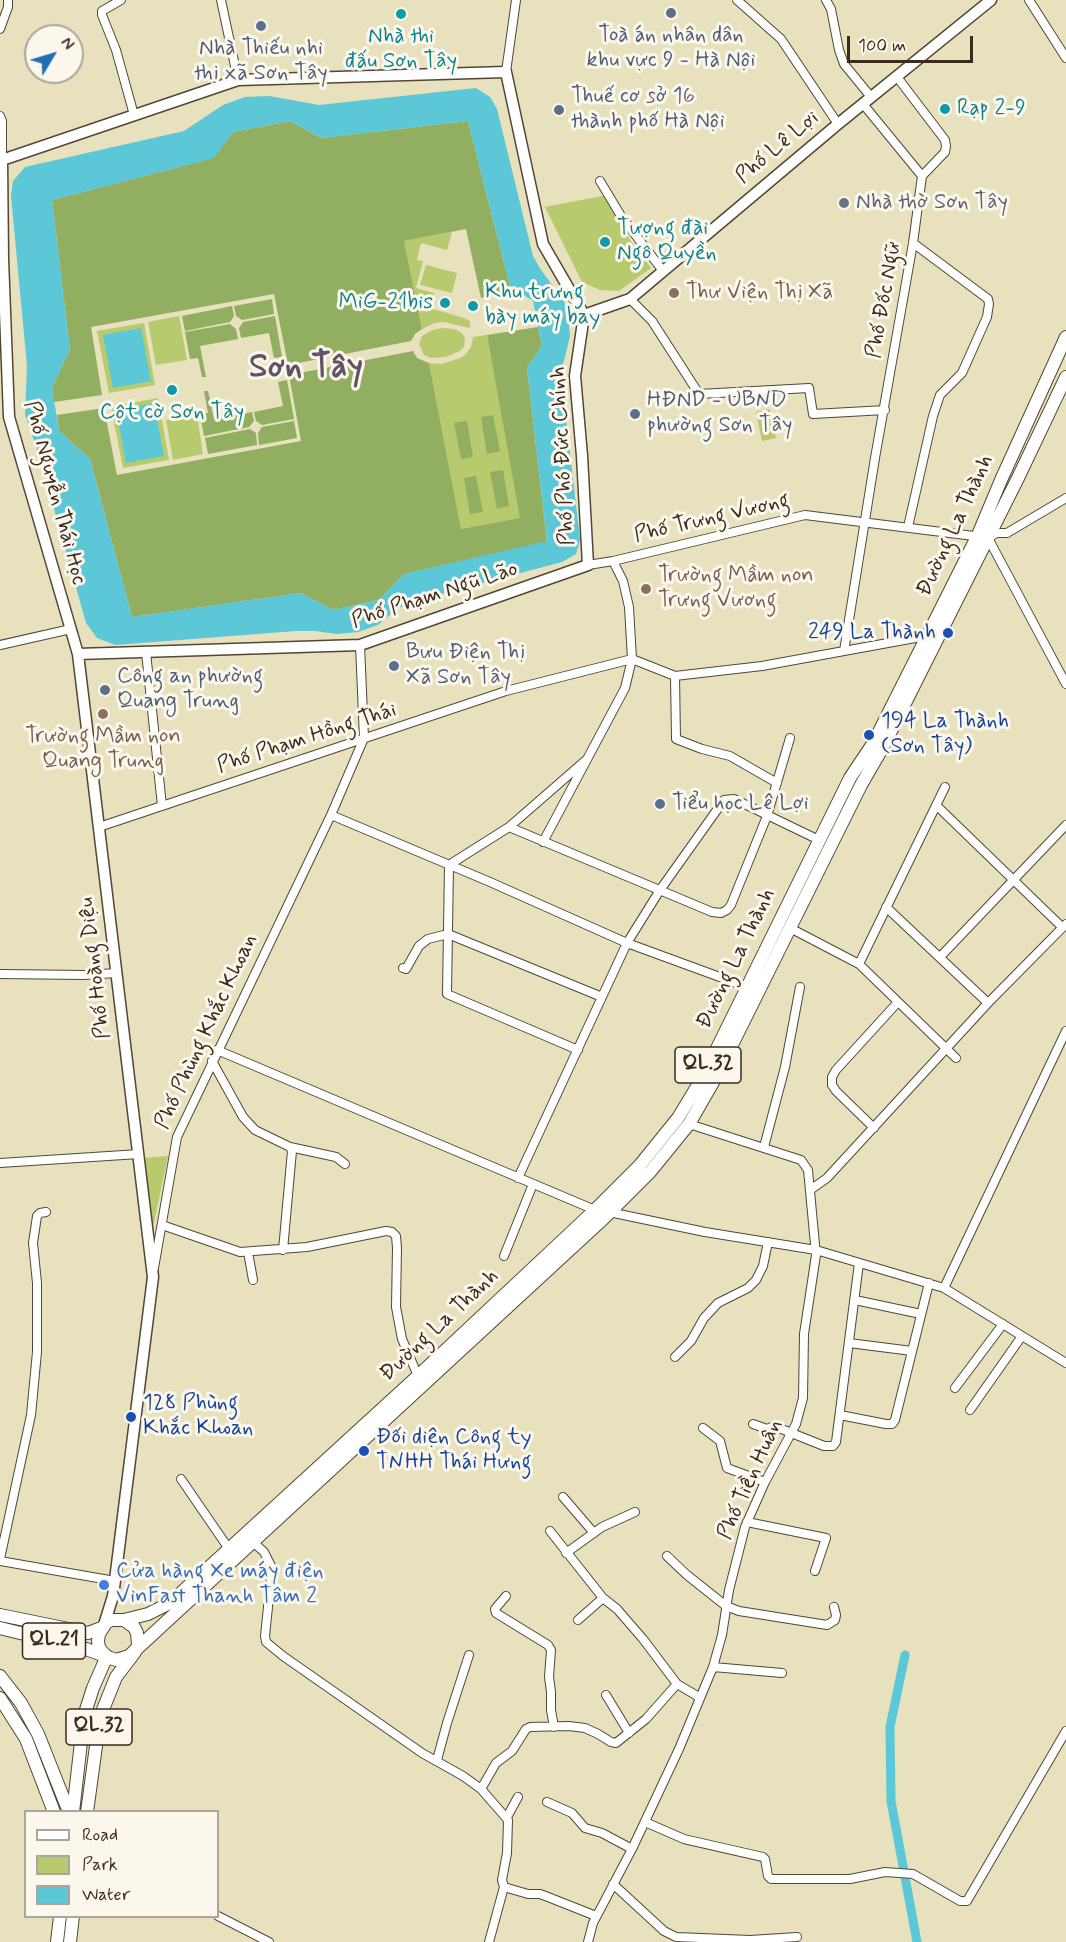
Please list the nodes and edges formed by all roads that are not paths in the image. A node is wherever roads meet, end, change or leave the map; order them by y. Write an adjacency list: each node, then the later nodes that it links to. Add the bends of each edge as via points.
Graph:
1 (8, 0): 9 (street)
2 (121, 0): 15 (street, via 102,11 102,15)
3 (221, 0): 13 (street)
4 (516, 0): 11 (street)
5 (737, 0): 17 (street, via 781,39)
6 (826, 0): 14 (street, via 844,64)
7 (991, 0): 12 (main road, Phố Lê Lợi)
8 (1029, 0): 10 (street)
9 (0, 29)
10 (1066, 58)
11 (506, 72): 13 (main road); 24 (main road, via 543,244)
12 (897, 77): 14 (main road, Phố Lê Lợi); 19 (street, via 945,140 945,152)
13 (238, 80): 15 (main road)
14 (867, 100): 17 (main road, Phố Lê Lợi); 19 (street)
15 (134, 115): 18 (main road)
16 (0, 116): 18 (street)
17 (838, 124): 22 (main road, Phố Lê Lợi)
18 (1, 160): 28 (main road, Phố Nguyễn Thái Học)
19 (922, 176): 21 (street, Phố Đốc Ngữ)
20 (600, 181): 22 (street)
21 (913, 243): 27 (street, Phố Đốc Ngữ); 31 (street, via 988,299 989,304 962,373 940,395)
22 (663, 271): 23 (main road, Phố Lê Lợi)
23 (630, 299): 24 (main road, Phố Lê Lợi); 27 (street, via 652,321 699,394 810,388 813,414)
24 (584, 315): 34 (main road, Phố Phó Đức Chính, via 575,376)
25 (1066, 337): 32 (highway, Đường La Thành / QL.32, via 1001,480)
26 (1066, 377): 32 (highway, Đường La Thành / QL.32)
27 (885, 410): 30 (street, Phố Đốc Ngữ)
28 (4, 418): 35 (main road, Phố Nguyễn Thái Học)
29 (1066, 498): 32 (street, via 1007,533)
30 (864, 522): 31 (street, Phố Trưng Vương); 33 (street, Phố Trưng Vương, via 805,515); 39 (street, Phố Đốc Ngữ)
31 (909, 527): 32 (street, Phố Trưng Vương)
32 (983, 537): 36 (highway, Đường La Thành / QL.32); 44 (street); 64 (highway, Đường La Thành / QL.32, via 883,747)
33 (613, 561): 34 (street, Phố Trưng Vương); 42 (street, via 629,607)
34 (588, 565): 38 (main road, Phố Phạm Ngũ Lão)
35 (71, 628): 37 (street); 41 (main road, Phố Nguyễn Thái Học)
36 (926, 636): 39 (street); 57 (highway, Đường La Thành / QL.32, via 874,742 850,778)
37 (0, 645)
38 (360, 645): 40 (main road, Phố Phạm Ngũ Lão); 45 (street, Phố Phùng Khắc Khoan)
39 (844, 651): 43 (street)
40 (146, 652): 41 (main road, Phố Phạm Ngũ Lão); 51 (street)
41 (78, 654): 55 (main road, Phố Hoàng Diệu)
42 (632, 659): 43 (street); 45 (street, Phố Phạm Hồng Thái, via 506,692); 47 (street, via 625,688)
43 (675, 676): 48 (street, via 676,739 730,756)
44 (1066, 684)
45 (364, 738): 51 (street, Phố Phạm Hồng Thái); 53 (street, Phố Phùng Khắc Khoan)
46 (790, 738): 48 (street)
47 (586, 760): 56 (street); 58 (street)
48 (777, 783): 52 (street)
49 (945, 787): 50 (street)
50 (936, 805): 60 (street); 62 (street)
51 (162, 806): 55 (street, Phố Phạm Hồng Thái)
52 (768, 813): 57 (street); 61 (street, via 734,799 724,800); 61 (street, via 727,910 721,914 712,912)
53 (331, 815): 59 (street); 79 (street, Phố Phùng Khắc Khoan)
54 (1066, 825): 60 (street)
55 (99, 826): 70 (main road, Phố Hoàng Diệu)
56 (509, 827): 58 (street); 59 (street)
57 (819, 840): 72 (highway, Đường La Thành / QL.32)
58 (543, 842): 61 (street)
59 (449, 865): 65 (street); 66 (street)
60 (1013, 880): 63 (street); 67 (street)
61 (660, 890): 66 (street)
62 (886, 907): 67 (street); 68 (street)
63 (1064, 926): 76 (street)
64 (790, 928): 68 (street); 83 (highway, Đường La Thành / QL.32)
65 (448, 934): 69 (street, via 428,939); 74 (street); 80 (street, via 447,994)
66 (627, 943): 72 (street); 74 (street)
67 (940, 957): 76 (street)
68 (859, 964): 75 (street)
69 (403, 968)
70 (117, 973): 71 (street); 87 (main road, Phố Hoàng Diệu)
71 (0, 974)
72 (747, 987): 93 (highway, Đường La Thành / QL.32, via 678,1118 640,1165)
73 (800, 987): 86 (street)
74 (603, 997): 80 (street)
75 (898, 1002): 78 (street); 84 (street, via 832,1077 836,1091)
76 (988, 1004): 78 (street)
77 (1066, 1031): 106 (street)
78 (946, 1049): 81 (street); 84 (street)
79 (217, 1050): 82 (street, Phố Phùng Khắc Khoan); 90 (street)
80 (578, 1050): 90 (street)
81 (956, 1058)
82 (212, 1061): 85 (street, via 255,1130); 96 (street, Phố Phùng Khắc Khoan, via 177,1137)
83 (689, 1124): 86 (street, Phố Tiền Huân); 95 (highway, Đường La Thành / QL.32, via 650,1172)
84 (874, 1128): 92 (street, via 827,1178)
85 (290, 1147): 89 (street, via 336,1157); 99 (street)
86 (764, 1147): 92 (street, Phố Tiền Huân, via 801,1160 808,1170)
87 (139, 1155): 88 (street); 97 (main road, Phố Hoàng Diệu)
88 (0, 1163)
89 (345, 1164)
90 (518, 1178): 91 (street)
91 (533, 1184): 93 (street); 102 (street)
92 (810, 1190): 100 (street, Phố Tiền Huân)
93 (595, 1210): 115 (highway, Đường La Thành / QL.32)
94 (46, 1212): 133 (street, via 37,1216 33,1243 37,1352 30,1414)
95 (609, 1212): 98 (street); 129 (highway, Đường La Thành / QL.32)
96 (162, 1225): 97 (street, Phố Phùng Khắc Khoan); 101 (street)
97 (154, 1239): 135 (main road, Phố Hoàng Diệu, via 153,1277)
98 (768, 1242): 100 (street); 113 (street, via 756,1280 718,1304)
99 (283, 1250): 101 (street); 115 (street, via 392,1232 398,1248 396,1307 402,1339)
100 (816, 1250): 103 (street); 121 (street, Phố Tiền Huân, via 804,1334 802,1398)
101 (248, 1252): 104 (street)
102 (504, 1256)
103 (859, 1263): 105 (street); 107 (street)
104 (254, 1280)
105 (929, 1283): 106 (street); 108 (street)
106 (944, 1288): 109 (street)
107 (855, 1300): 108 (street); 111 (street)
108 (921, 1314): 112 (street)
109 (1003, 1324): 110 (street); 116 (street)
110 (1022, 1336): 114 (street); 117 (street)
111 (849, 1343): 112 (street); 118 (street)
112 (912, 1352): 118 (street, via 892,1424)
113 (675, 1357)
114 (1066, 1363)
115 (418, 1376): 130 (highway, Đường La Thành / QL.32)
116 (955, 1388)
117 (970, 1410)
118 (840, 1415): 121 (street, via 832,1446)
119 (753, 1424): 121 (street, via 768,1429 774,1426)
120 (703, 1428): 123 (street, via 720,1441 727,1468)
121 (792, 1434): 123 (street, Phố Tiền Huân)
122 (181, 1479): 130 (street)
123 (765, 1482): 126 (street, Phố Tiền Huân)
124 (564, 1497): 128 (street)
125 (635, 1512): 128 (street)
126 (747, 1522): 134 (street, via 826,1538); 139 (street, Phố Tiền Huân)
127 (550, 1531): 131 (street)
128 (594, 1533): 131 (street)
129 (253, 1542): 146 (highway, Đường La Thành / QL.32); 159 (street, via 272,1568 266,1642)
130 (229, 1549): 142 (highway, Đường La Thành / QL.32, via 170,1603)
131 (567, 1553): 138 (street)
132 (667, 1556): 139 (street)
133 (0, 1560): 135 (street)
134 (815, 1571)
135 (115, 1581): 136 (main road)
136 (113, 1596): 142 (main road); 144 (main road)
137 (506, 1596): 156 (street, via 496,1613 551,1650 549,1677)
138 (603, 1598): 143 (street); 152 (street, via 643,1639)
139 (726, 1606): 140 (street, via 827,1625 835,1620); 149 (street, Phố Tiền Huân)
140 (834, 1607)
141 (0, 1614): 144 (highway, QL.21, via 88,1633)
142 (124, 1620): 144 (highway, via 111,1620); 146 (highway, via 137,1633)
143 (579, 1620)
144 (102, 1627): 148 (highway, via 99,1648)
145 (0, 1628): 148 (highway, QL.21)
146 (135, 1652): 148 (highway, via 116,1660); 166 (highway, QL.32, via 116,1677 100,1717)
147 (469, 1655): 159 (street)
148 (107, 1656): 165 (highway, QL.32, via 84,1716)
149 (713, 1667): 150 (street); 154 (street, Phố Tiền Huân)
150 (782, 1673)
151 (0, 1676): 164 (highway, via 38,1734)
152 (677, 1684): 154 (street); 158 (street)
153 (606, 1695): 158 (street)
154 (699, 1697): 168 (street, Phố Tiền Huân)
155 (0, 1698): 163 (highway, via 26,1739)
156 (554, 1726): 158 (street, via 585,1728 616,1743); 160 (street, via 526,1729 512,1751 496,1763)
157 (1066, 1731): 168 (street, via 967,1901 960,1901 913,1874 771,1879 763,1857 684,1839)
158 (629, 1733)
159 (437, 1760): 160 (street)
160 (481, 1789): 167 (street)
161 (518, 1797): 167 (street)
162 (547, 1802): 169 (street, via 572,1813 585,1828)
163 (53, 1810)
164 (70, 1810)
165 (71, 1810)
166 (87, 1810)
167 (507, 1817): 171 (street)
168 (645, 1822): 169 (street, Phố Tiền Huân)
169 (632, 1849): 170 (street, Phố Tiền Huân)
170 (613, 1884): 172 (street, Phố Tiền Huân); 176 (street, via 664,1931 676,1937)
171 (504, 1887): 172 (street, via 540,1894); 180 (street)
172 (596, 1916): 181 (street, Phố Tiền Huân)
173 (219, 1917): 179 (street)
174 (60, 1918): 177 (highway)
175 (74, 1918): 178 (highway)
176 (797, 1937)
177 (57, 1942)
178 (70, 1942)
179 (269, 1942)
180 (489, 1942)
181 (588, 1942)

